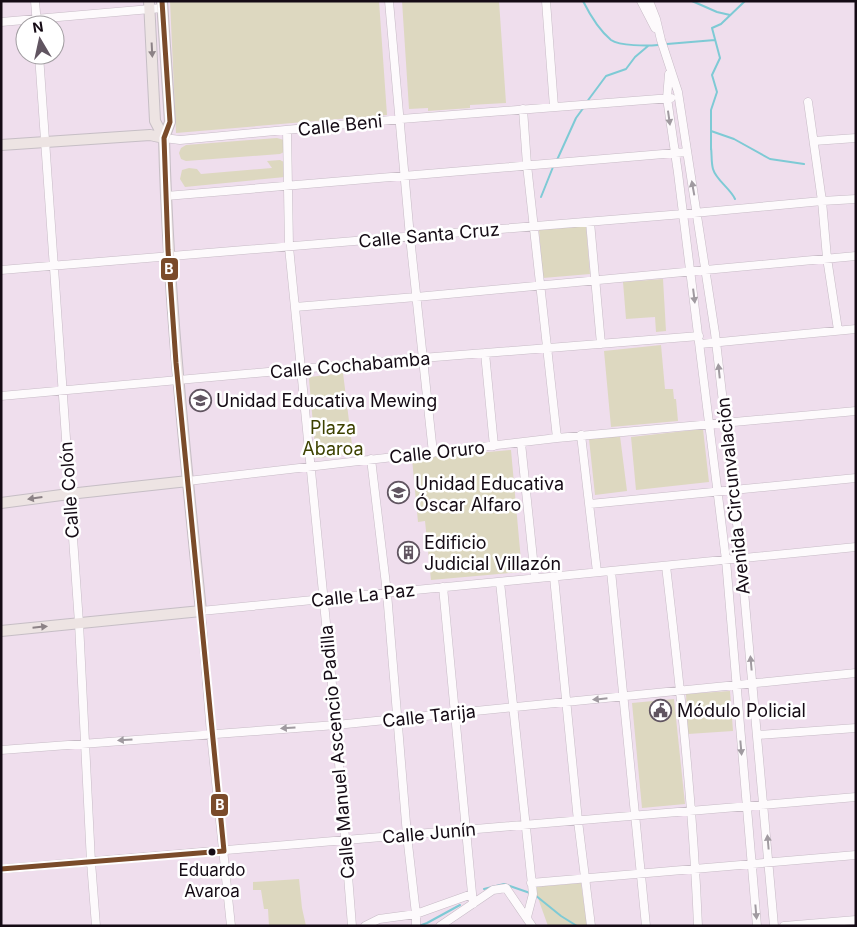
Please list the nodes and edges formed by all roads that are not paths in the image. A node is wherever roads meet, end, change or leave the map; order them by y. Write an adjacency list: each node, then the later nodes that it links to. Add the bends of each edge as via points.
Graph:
1 (35, 1): 8 (street)
2 (389, 1): 20 (street)
3 (546, 1): 18 (street)
4 (641, 1): 12 (street, Avenida Circunvalación)
5 (648, 1): 12 (street, Avenida Circunvalación)
6 (149, 5): 7 (street); 9 (street); 22 (main road, one-way to 22, via 156,120)
7 (162, 5): 22 (main road, via 170,122)
8 (36, 15)
9 (65, 18)
10 (1, 22): 11 (street)
11 (15, 22)
12 (661, 40): 14 (street, Avenida Circunvalación)
13 (40, 65): 24 (street, Calle Colón)
14 (670, 69): 15 (street, Avenida Circunvalación); 16 (street, Avenida Circunvalación)
15 (667, 98): 16 (street, Calle Beni); 18 (street, Calle Beni); 28 (street, Avenida Circunvalación, one-way to 28)
16 (678, 98): 27 (street, Avenida Circunvalación)
17 (808, 102): 25 (street)
18 (554, 107): 19 (street, Calle Beni)
19 (523, 109): 20 (street, Calle Beni); 29 (street)
20 (401, 119): 21 (street, Calle Beni); 30 (street)
21 (287, 130): 22 (street, Calle Beni, via 180,140); 31 (street, Calle Manuel Ascencio Padilla)
22 (164, 138): 24 (main road, Calle Beni, via 150,135); 32 (main road)
23 (856, 138): 25 (street)
24 (45, 141): 26 (main road, Calle Beni); 44 (street, Calle Colón)
25 (814, 141): 34 (street)
26 (1, 145)
27 (687, 152): 28 (street); 35 (street, Avenida Circunvalación, one-way to 27)
28 (674, 153): 29 (street); 36 (street, Avenida Circunvalación)
29 (527, 165): 30 (street); 38 (street)
30 (406, 176): 31 (street); 39 (street)
31 (288, 185): 32 (street); 40 (street, Calle Manuel Ascencio Padilla)
32 (166, 196): 42 (main road)
33 (856, 199): 34 (street, Calle Santa Cruz)
34 (822, 201): 35 (street, Calle Santa Cruz); 43 (street)
35 (697, 213): 36 (street, Calle Santa Cruz); 46 (street, Avenida Circunvalación)
36 (683, 214): 37 (street, Calle Santa Cruz); 47 (street, Avenida Circunvalación)
37 (590, 222): 38 (street, Calle Santa Cruz); 48 (street)
38 (534, 227): 39 (street, Calle Santa Cruz); 49 (street)
39 (410, 237): 40 (street, Calle Santa Cruz); 50 (street)
40 (289, 247): 42 (street, Calle Santa Cruz); 51 (street, Calle Manuel Ascencio Padilla)
41 (856, 256): 43 (street)
42 (168, 257): 44 (street, Calle Santa Cruz); 61 (main road)
43 (827, 258): 46 (street); 53 (street)
44 (53, 266): 45 (street, Calle Santa Cruz); 62 (street, Calle Colón)
45 (1, 270)
46 (706, 271): 47 (street); 55 (street, Avenida Circunvalación)
47 (690, 272): 48 (street); 54 (street, Avenida Circunvalación, one-way to 54)
48 (595, 281): 49 (street); 56 (street)
49 (540, 286): 50 (street); 57 (street)
50 (416, 297): 51 (street); 59 (street)
51 (295, 307): 60 (street, Calle Manuel Ascencio Padilla)
52 (856, 329): 53 (street, Calle Cochabamba)
53 (838, 330): 55 (street, Calle Cochabamba)
54 (699, 340): 55 (street, Calle Cochabamba); 56 (street, Calle Cochabamba); 66 (street, Avenida Circunvalación)
55 (716, 342): 65 (street, Avenida Circunvalación, one-way to 55)
56 (601, 344): 57 (street, Calle Cochabamba)
57 (547, 348): 58 (street, Calle Cochabamba); 68 (street)
58 (485, 353): 59 (street, Calle Cochabamba); 70 (street)
59 (422, 358): 60 (street, Calle Cochabamba); 71 (street)
60 (301, 369): 61 (street, Calle Cochabamba); 73 (street, Calle Manuel Ascencio Padilla)
61 (178, 380): 62 (street, Calle Cochabamba); 75 (main road)
62 (61, 392): 63 (street, Calle Cochabamba); 78 (street, Calle Colón)
63 (1, 396)
64 (856, 411): 65 (street, Calle Oruro)
65 (725, 423): 66 (street, Calle Oruro); 76 (street, Avenida Circunvalación)
66 (709, 424): 67 (street, Calle Oruro); 77 (street, Avenida Circunvalación)
67 (581, 435): 68 (street, Calle Oruro); 80 (street)
68 (557, 438): 69 (street, Calle Oruro)
69 (521, 443): 70 (street, Calle Oruro); 88 (street)
70 (494, 446): 71 (street, Calle Oruro)
71 (433, 453): 72 (street, Calle Oruro)
72 (371, 459): 73 (street, Calle Oruro); 91 (street)
73 (311, 466): 75 (street, Calle Oruro); 92 (street, Calle Manuel Ascencio Padilla)
74 (856, 478): 76 (street)
75 (188, 481): 78 (main road, Calle Oruro); 93 (main road)
76 (733, 490): 77 (street); 82 (street, Avenida Circunvalación)
77 (718, 492): 80 (street); 83 (street, Avenida Circunvalación)
78 (69, 494): 79 (main road, Calle Oruro, one-way to 79); 94 (street, Calle Colón)
79 (1, 503)
80 (590, 504): 86 (street)
81 (856, 547): 82 (street)
82 (741, 558): 83 (street, Calle La Paz); 97 (street, Avenida Circunvalación, one-way to 82)
83 (726, 560): 84 (street, Calle La Paz); 98 (street, Avenida Circunvalación)
84 (666, 566): 85 (street, Calle La Paz); 99 (street)
85 (611, 571): 86 (street, Calle La Paz); 100 (street)
86 (597, 572): 87 (street, Calle La Paz)
87 (554, 576): 88 (street, Calle La Paz); 101 (street)
88 (535, 578): 89 (street, Calle La Paz)
89 (500, 582): 90 (street, Calle La Paz); 102 (street)
90 (443, 587): 91 (street, Calle La Paz); 103 (street)
91 (387, 593): 92 (street, Calle La Paz); 104 (street)
92 (323, 599): 93 (street, Calle La Paz); 105 (street, Calle Manuel Ascencio Padilla)
93 (201, 611): 94 (main road, Calle La Paz); 107 (street)
94 (79, 623): 95 (main road, Calle La Paz, one-way to 94); 109 (street, Calle Colón)
95 (1, 631)
96 (856, 673): 97 (street, Calle Tarija)
97 (753, 684): 98 (street, Calle Tarija); 108 (street, Avenida Circunvalación)
98 (736, 686): 99 (street, Calle Tarija); 113 (street, Avenida Circunvalación, one-way to 113)
99 (681, 691): 100 (street, Calle Tarija); 114 (street)
100 (624, 697): 101 (street, Calle Tarija, one-way to 101); 115 (street)
101 (567, 702): 102 (street, Calle Tarija); 116 (street)
102 (513, 708): 103 (street, Calle Tarija); 117 (street)
103 (455, 713): 104 (street, Calle Tarija); 118 (street)
104 (397, 719): 105 (street, Calle Tarija); 119 (street)
105 (336, 725): 107 (street, Calle Tarija, one-way to 107); 120 (street, Calle Manuel Ascencio Padilla)
106 (856, 728): 108 (street)
107 (212, 734): 109 (street, Calle Tarija, one-way to 109); 121 (street)
108 (758, 735): 112 (street, Avenida Circunvalación)
109 (86, 743): 110 (street, Calle Tarija); 123 (street, Calle Colón)
110 (1, 750)
111 (856, 797): 112 (street, Calle Junín)
112 (764, 805): 113 (street, Calle Junín); 124 (street, Avenida Circunvalación, one-way to 112)
113 (746, 806): 114 (street, Calle Junín); 125 (street, Avenida Circunvalación)
114 (691, 811): 115 (street, Calle Junín); 127 (street)
115 (635, 816): 116 (street, Calle Junín); 128 (street)
116 (578, 821): 117 (street, Calle Junín); 129 (street)
117 (524, 825): 118 (street, Calle Junín); 130 (street)
118 (466, 830): 119 (street, Calle Junín); 131 (street)
119 (407, 835): 120 (street, Calle Junín); 133 (street)
120 (346, 840): 121 (street, Calle Junín); 139 (street, Calle Manuel Ascencio Padilla)
121 (224, 850): 123 (street, Calle Junín); 138 (street)
122 (856, 855): 124 (street)
123 (91, 862): 126 (street, Calle Junín); 137 (street, Calle Colón)
124 (770, 863): 125 (street); 147 (street, Avenida Circunvalación)
125 (752, 864): 127 (street); 146 (street, Avenida Circunvalación, one-way to 146)
126 (1, 869)
127 (696, 869): 128 (street); 145 (street)
128 (641, 874): 129 (street); 144 (street)
129 (585, 879): 130 (street); 143 (street)
130 (531, 883): 134 (street)
131 (472, 894): 132 (street); 133 (street)
132 (473, 904): 134 (street, via 493,890 506,888); 136 (street)
133 (416, 914): 140 (street, via 379,919); 141 (street)
134 (527, 917): 142 (street)
135 (856, 920): 148 (street)
136 (445, 924)
137 (96, 926)
138 (231, 926)
139 (352, 926)
140 (366, 926)
141 (416, 926)
142 (532, 926)
143 (592, 926)
144 (646, 926)
145 (698, 926)
146 (757, 926)
147 (774, 926)
148 (784, 926)

